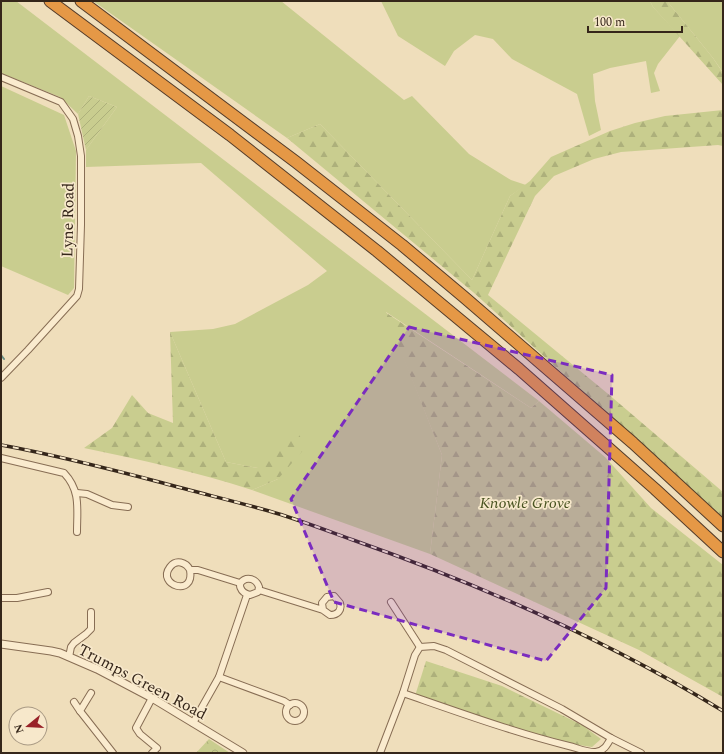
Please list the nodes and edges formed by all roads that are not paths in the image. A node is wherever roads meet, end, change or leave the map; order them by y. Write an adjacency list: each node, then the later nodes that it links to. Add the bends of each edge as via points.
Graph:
1 (50, 1): 10 (highway, via 230,135 377,251 519,369)
2 (81, 1): 8 (highway, via 402,245 627,438)
3 (1, 77): 4 (street, Lyne Road, via 61,102 73,119 81,156 77,296)
4 (1, 378)
5 (1, 458): 6 (street, via 64,473 71,480)
6 (76, 493): 7 (street, via 87,494 112,505); 9 (street)
7 (128, 507)
8 (723, 526)
9 (77, 532)
10 (723, 552)
11 (190, 570): 11 (street, via 185,564 178,562 170,566 167,577 171,584 183,586 190,579); 12 (street, via 198,570)
12 (240, 584): 13 (street, via 244,580 252,579 257,583); 15 (street, via 241,590)
13 (259, 590): 15 (street, via 254,595); 18 (street)
14 (48, 592): 16 (street, via 17,598)
15 (247, 594): 23 (street)
16 (1, 598)
17 (391, 602): 21 (street)
18 (323, 610)
19 (91, 612): 22 (street, via 91,629 74,643)
20 (1, 644): 22 (street, Trumps Green Road, via 51,651)
21 (420, 647): 25 (street); 31 (street, via 434,646 446,650 562,709)
22 (69, 657): 26 (street, Trumps Green Road)
23 (219, 677): 28 (street, via 284,700); 30 (street)
24 (91, 693): 29 (street)
25 (403, 693): 31 (street, via 482,720 589,751 604,749); 35 (street)
26 (152, 698): 30 (street, Trumps Green Road); 32 (street, via 136,728)
27 (74, 702): 29 (street)
28 (290, 705)
29 (80, 711): 33 (street)
30 (193, 723): 34 (street, Trumps Green Road)
31 (611, 738): 36 (street)
32 (157, 748)
33 (113, 753)
34 (243, 753)
35 (380, 753)
36 (641, 753)

